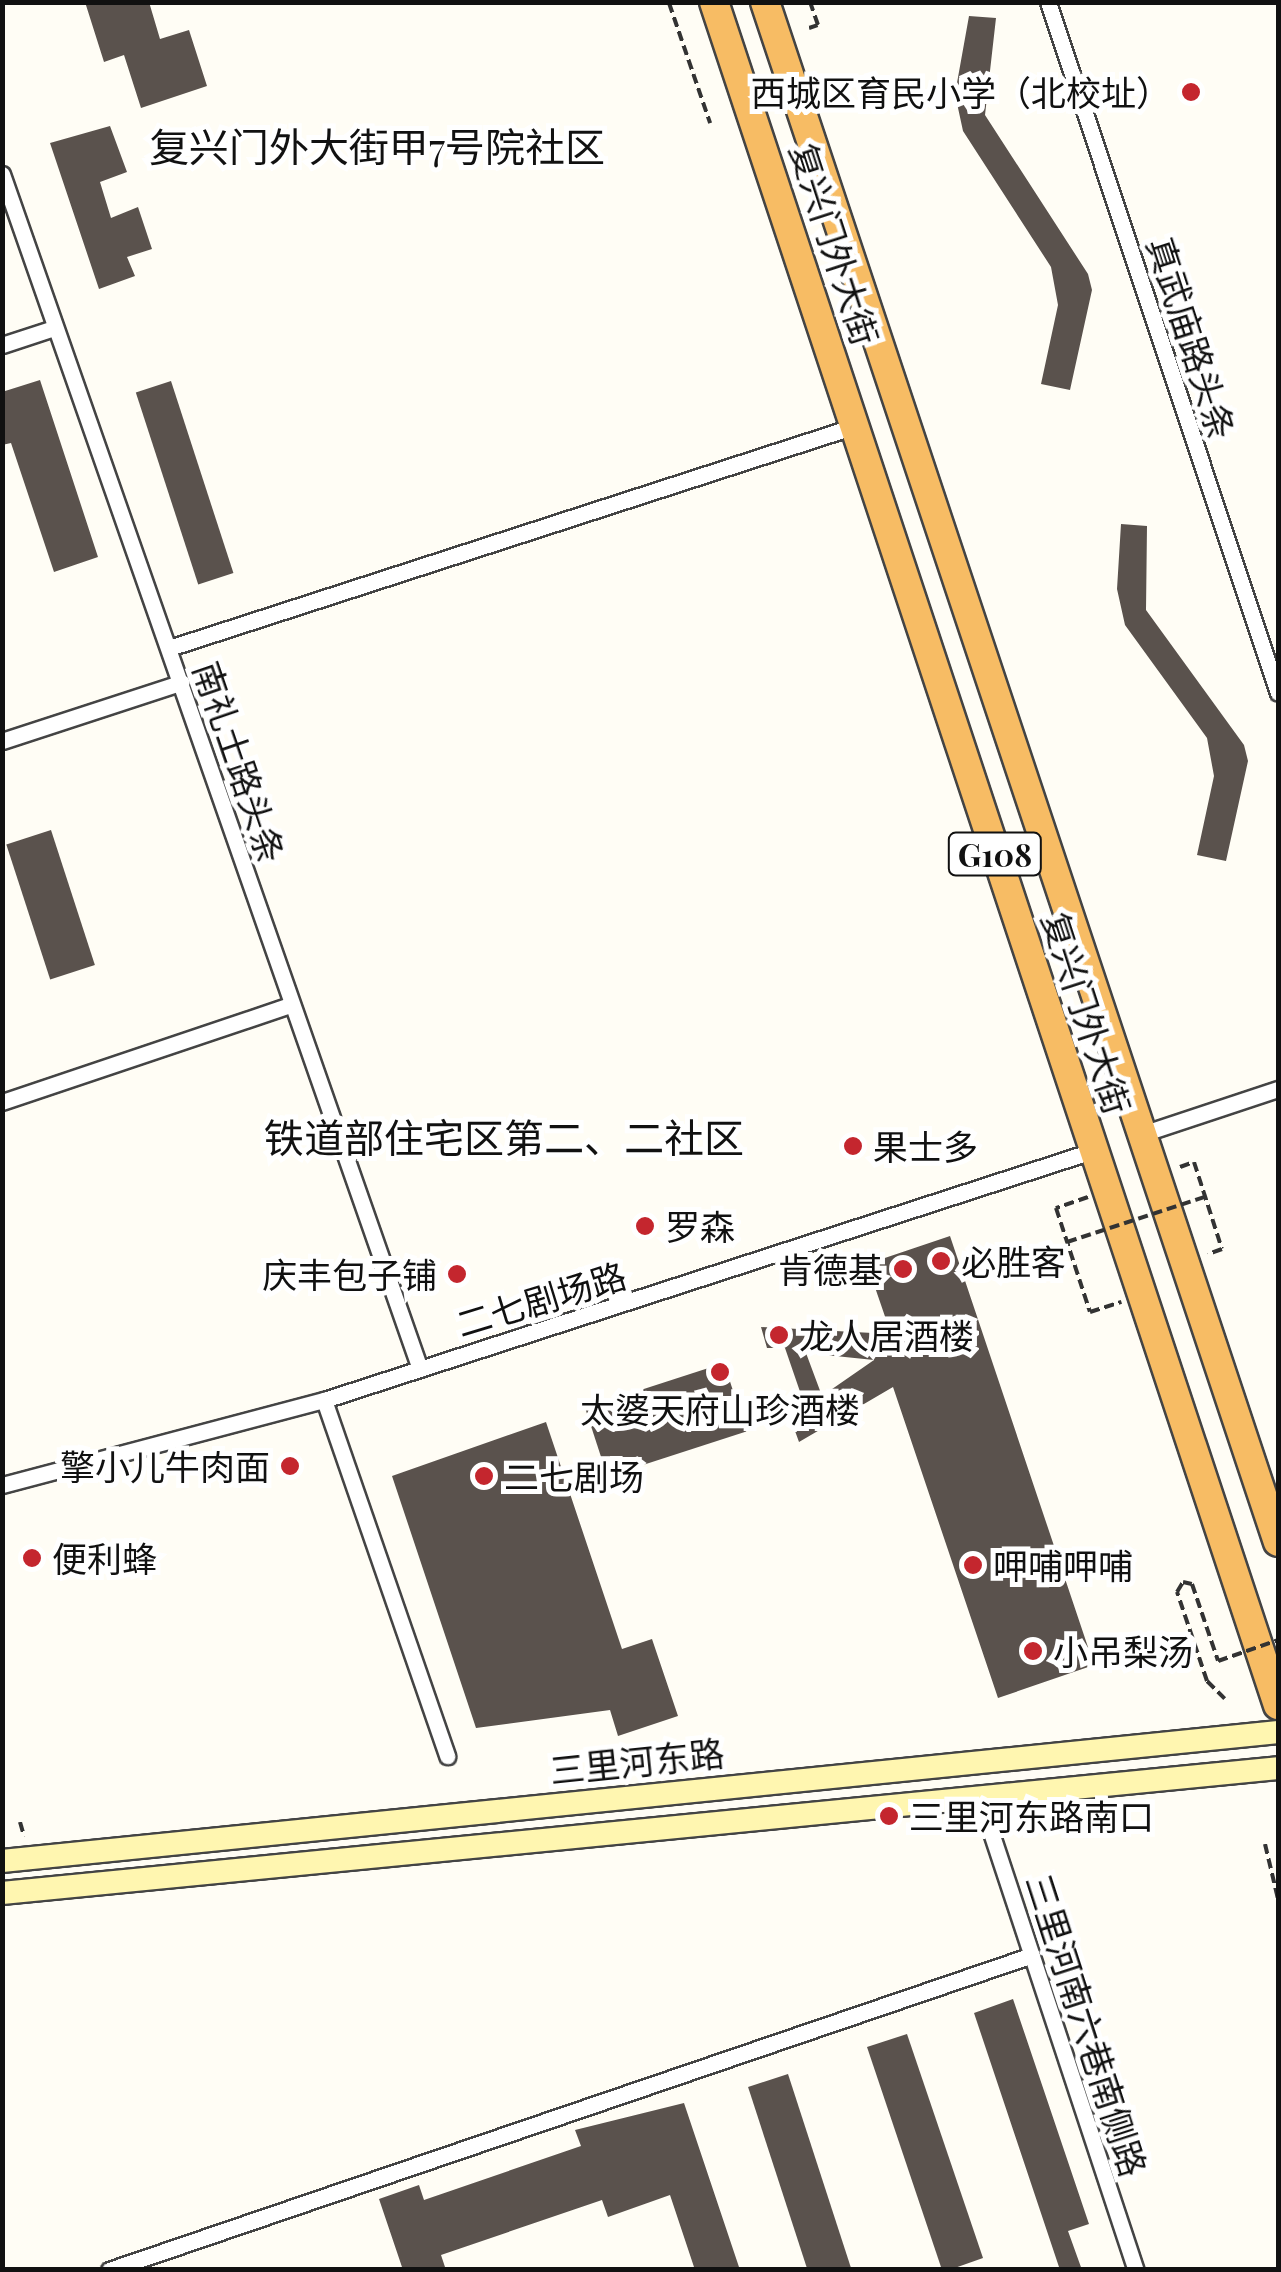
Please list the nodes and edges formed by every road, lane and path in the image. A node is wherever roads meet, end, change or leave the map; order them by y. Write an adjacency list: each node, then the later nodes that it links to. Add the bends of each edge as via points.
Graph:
1 (714, 2): 11 (highway, 复兴门外大街 / G108)
2 (765, 2): 19 (highway, 复兴门外大街 / G108)
3 (810, 2): 6 (path, via 818,24)
4 (1048, 2): 14 (street, 真武庙路头条)
5 (670, 3): 7 (path)
6 (809, 28)
7 (710, 123)
8 (2, 174): 9 (street, 南礼士路头条)
9 (54, 328): 10 (street); 12 (street, 南礼士路头条)
10 (2, 345)
11 (855, 426): 12 (street); 20 (highway, 复兴门外大街 / G108)
12 (169, 648): 13 (street, 南礼士路头条)
13 (182, 682): 15 (street); 16 (street, 南礼士路头条)
14 (1278, 693)
15 (2, 741)
16 (290, 1005): 18 (street); 27 (street, 南礼士路头条)
17 (1278, 1089): 19 (street)
18 (2, 1102)
19 (1142, 1134): 30 (highway, 复兴门外大街 / G108)
20 (1092, 1151): 22 (highway, 复兴门外大街 / G108); 27 (street, 二七剧场路)
21 (1194, 1162): 23 (path)
22 (1105, 1191): 24 (path, via 1056,1208); 26 (highway, 复兴门外大街 / G108)
23 (1205, 1197): 24 (path, bridge); 25 (path)
24 (1067, 1242): 26 (path, via 1090,1312)
25 (1222, 1249)
26 (1140, 1296): 33 (highway, 复兴门外大街 / G108)
27 (420, 1368): 28 (street, 二七剧场路)
28 (324, 1400): 29 (street, 二七剧场路); 35 (street)
29 (2, 1485)
30 (1278, 1542)
31 (1278, 1640): 32 (path, bridge, via 1218,1661 1192,1584 1183,1582 1177,1592 1207,1680)
32 (1224, 1699)
33 (1278, 1704)
34 (1278, 1732): 39 (main road, 三里河东路)
35 (446, 1756)
36 (1278, 1768): 37 (main road, 三里河东路)
37 (980, 1799): 40 (main road, 三里河东路); 42 (street, 三里河南六巷南侧路)
38 (1266, 1844): 41 (path)
39 (2, 1860)
40 (2, 1893)
41 (1278, 1899)
42 (1032, 1955): 43 (street); 44 (street, 三里河南六巷南侧路)
43 (109, 2270)
44 (1136, 2270)

